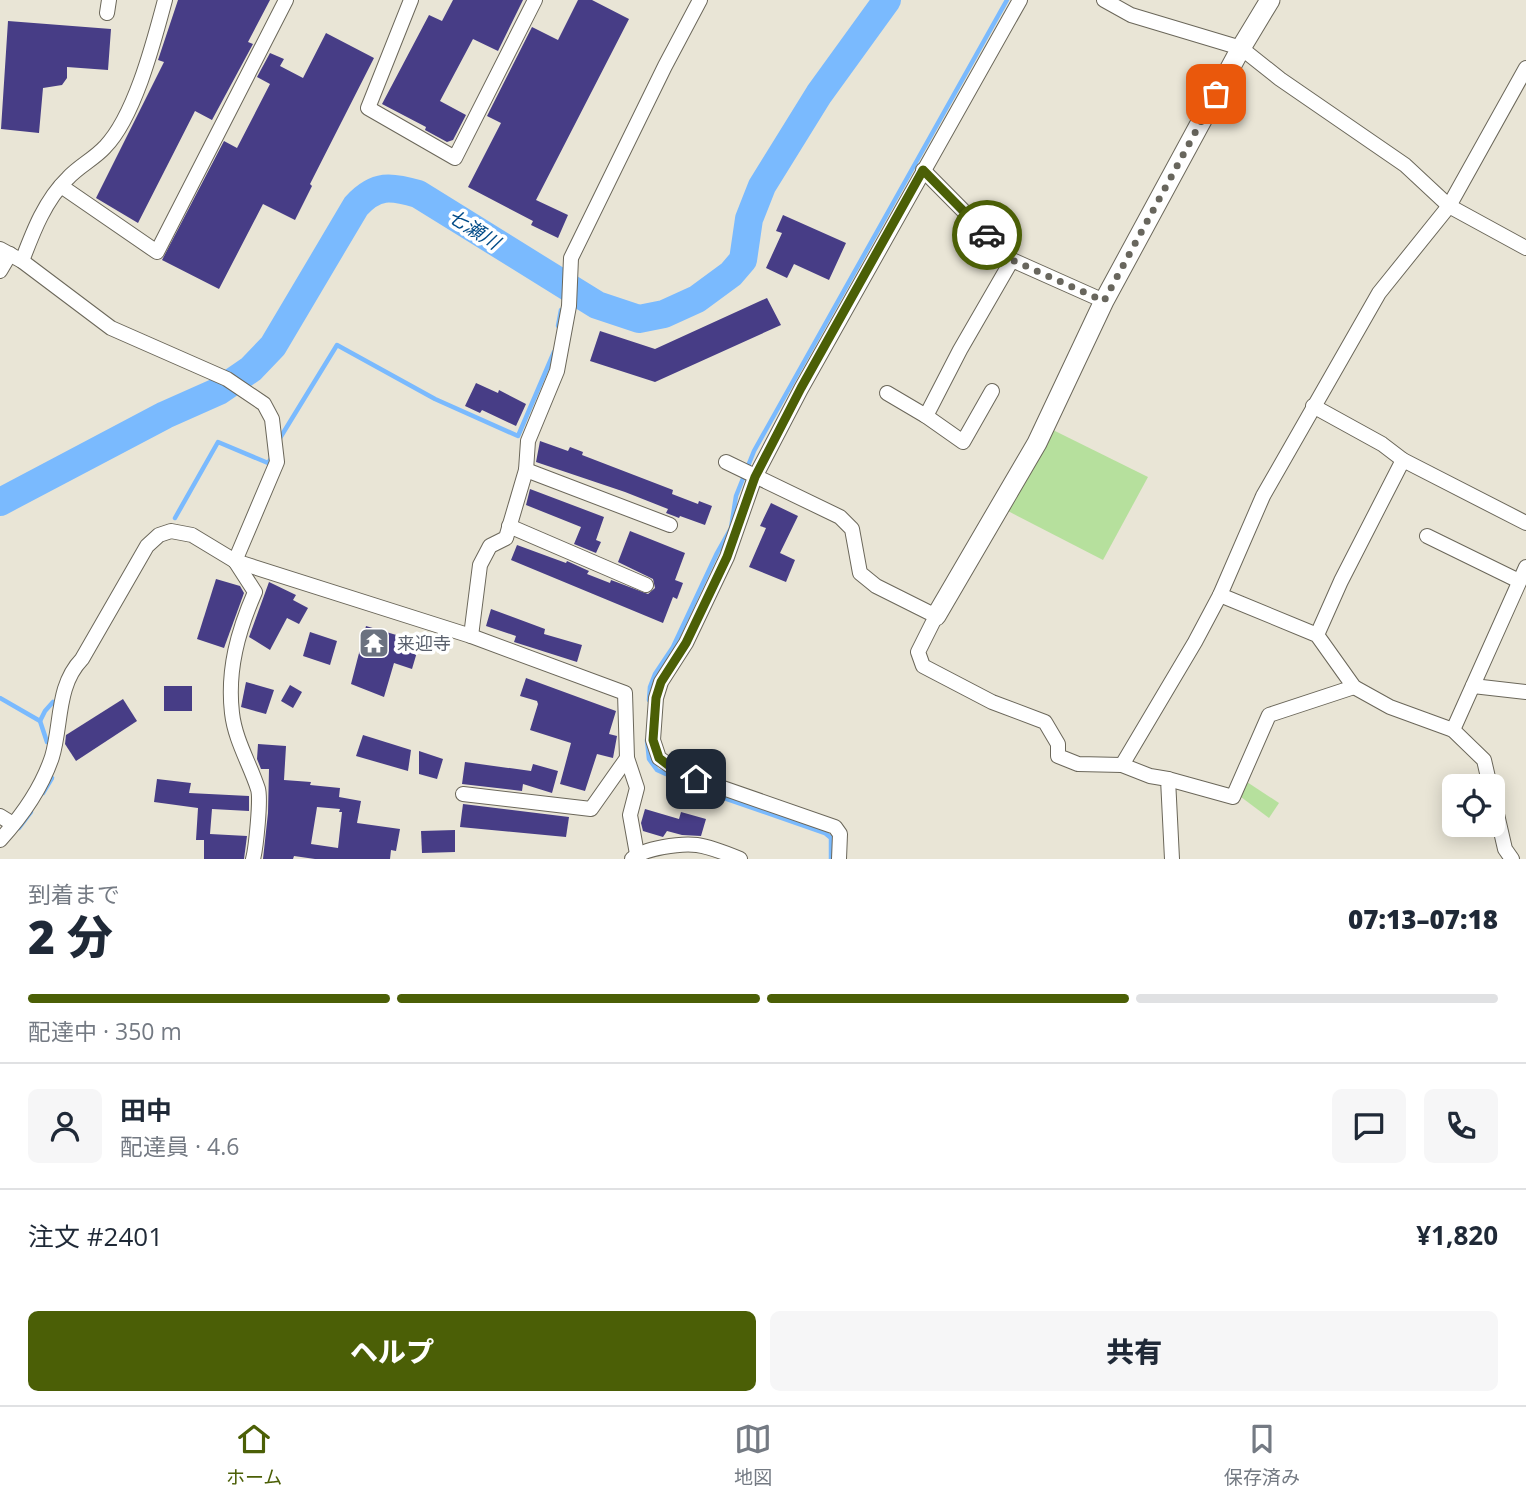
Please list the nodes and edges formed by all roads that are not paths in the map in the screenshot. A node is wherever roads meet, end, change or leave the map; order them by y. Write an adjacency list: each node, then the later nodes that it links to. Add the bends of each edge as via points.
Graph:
1 (165, 0): 12 (street, via 150,58 122,122 106,147)
2 (285, 0): 12 (street, via 157,252)
3 (411, 0): 4 (street, via 368,108 455,158)
4 (535, 0)
5 (701, 0): 25 (street, via 571,258 569,306 557,371 528,441)
6 (1020, 0): 11 (street)
7 (1104, 0): 9 (street, via 1131,15)
8 (1270, 0): 9 (street)
9 (1241, 48): 13 (street, via 1405,165); 18 (street)
10 (1526, 68): 13 (street)
11 (923, 170): 16 (street); 26 (street)
12 (61, 186): 15 (street)
13 (1449, 206): 14 (street); 21 (street, via 1378,293)
14 (1526, 248)
15 (11, 255): 17 (street); 31 (street, via 111,328 227,379 264,404 272,419 277,462)
16 (1012, 260): 18 (street); 22 (street)
17 (0, 271)
18 (1104, 301): 35 (street, via 1037,443)
19 (992, 391): 22 (street, via 962,442)
20 (887, 393): 22 (street)
21 (1313, 406): 23 (street); 34 (street, via 1263,496)
22 (926, 416)
23 (1403, 460): 27 (street); 36 (street)
24 (726, 461): 26 (street)
25 (526, 470): 28 (street); 29 (street)
26 (752, 475): 35 (street, via 841,517 852,529 860,573); 54 (street, via 727,557 686,643 661,682 653,740 659,758 672,768 835,827 840,834)
27 (1526, 523)
28 (670, 525)
29 (509, 526): 33 (street); 37 (street, via 506,538 490,546 480,565)
30 (1427, 536): 32 (street)
31 (235, 561): 37 (street); 48 (street, via 192,535 172,531 147,546 65,686 53,754); 52 (street, via 255,592 233,652 232,713 259,792)
32 (1524, 572): 38 (street)
33 (646, 584)
34 (1220, 595): 36 (street); 43 (street)
35 (936, 616): 43 (street, via 918,652 923,666 992,702 1045,722 1058,744 1058,756 1079,764)
36 (1317, 635): 39 (street)
37 (471, 636): 42 (street, via 625,693)
38 (1472, 686): 40 (street); 41 (street)
39 (1354, 687): 41 (street); 45 (street, via 1269,715 1233,797)
40 (1526, 692)
41 (1453, 730): 44 (street, via 1484,760)
42 (627, 758): 46 (street, via 591,809); 51 (street, via 638,788 631,816)
43 (1122, 765): 45 (street)
44 (1487, 774)
45 (1168, 779): 55 (street)
46 (463, 794)
47 (0, 816): 48 (street)
48 (13, 824): 50 (street)
49 (1502, 837): 56 (street)
50 (0, 840)
51 (635, 857): 53 (street, via 662,848 697,845)
52 (253, 859)
53 (740, 859)
54 (839, 859)
55 (1172, 859)
56 (1512, 859)

